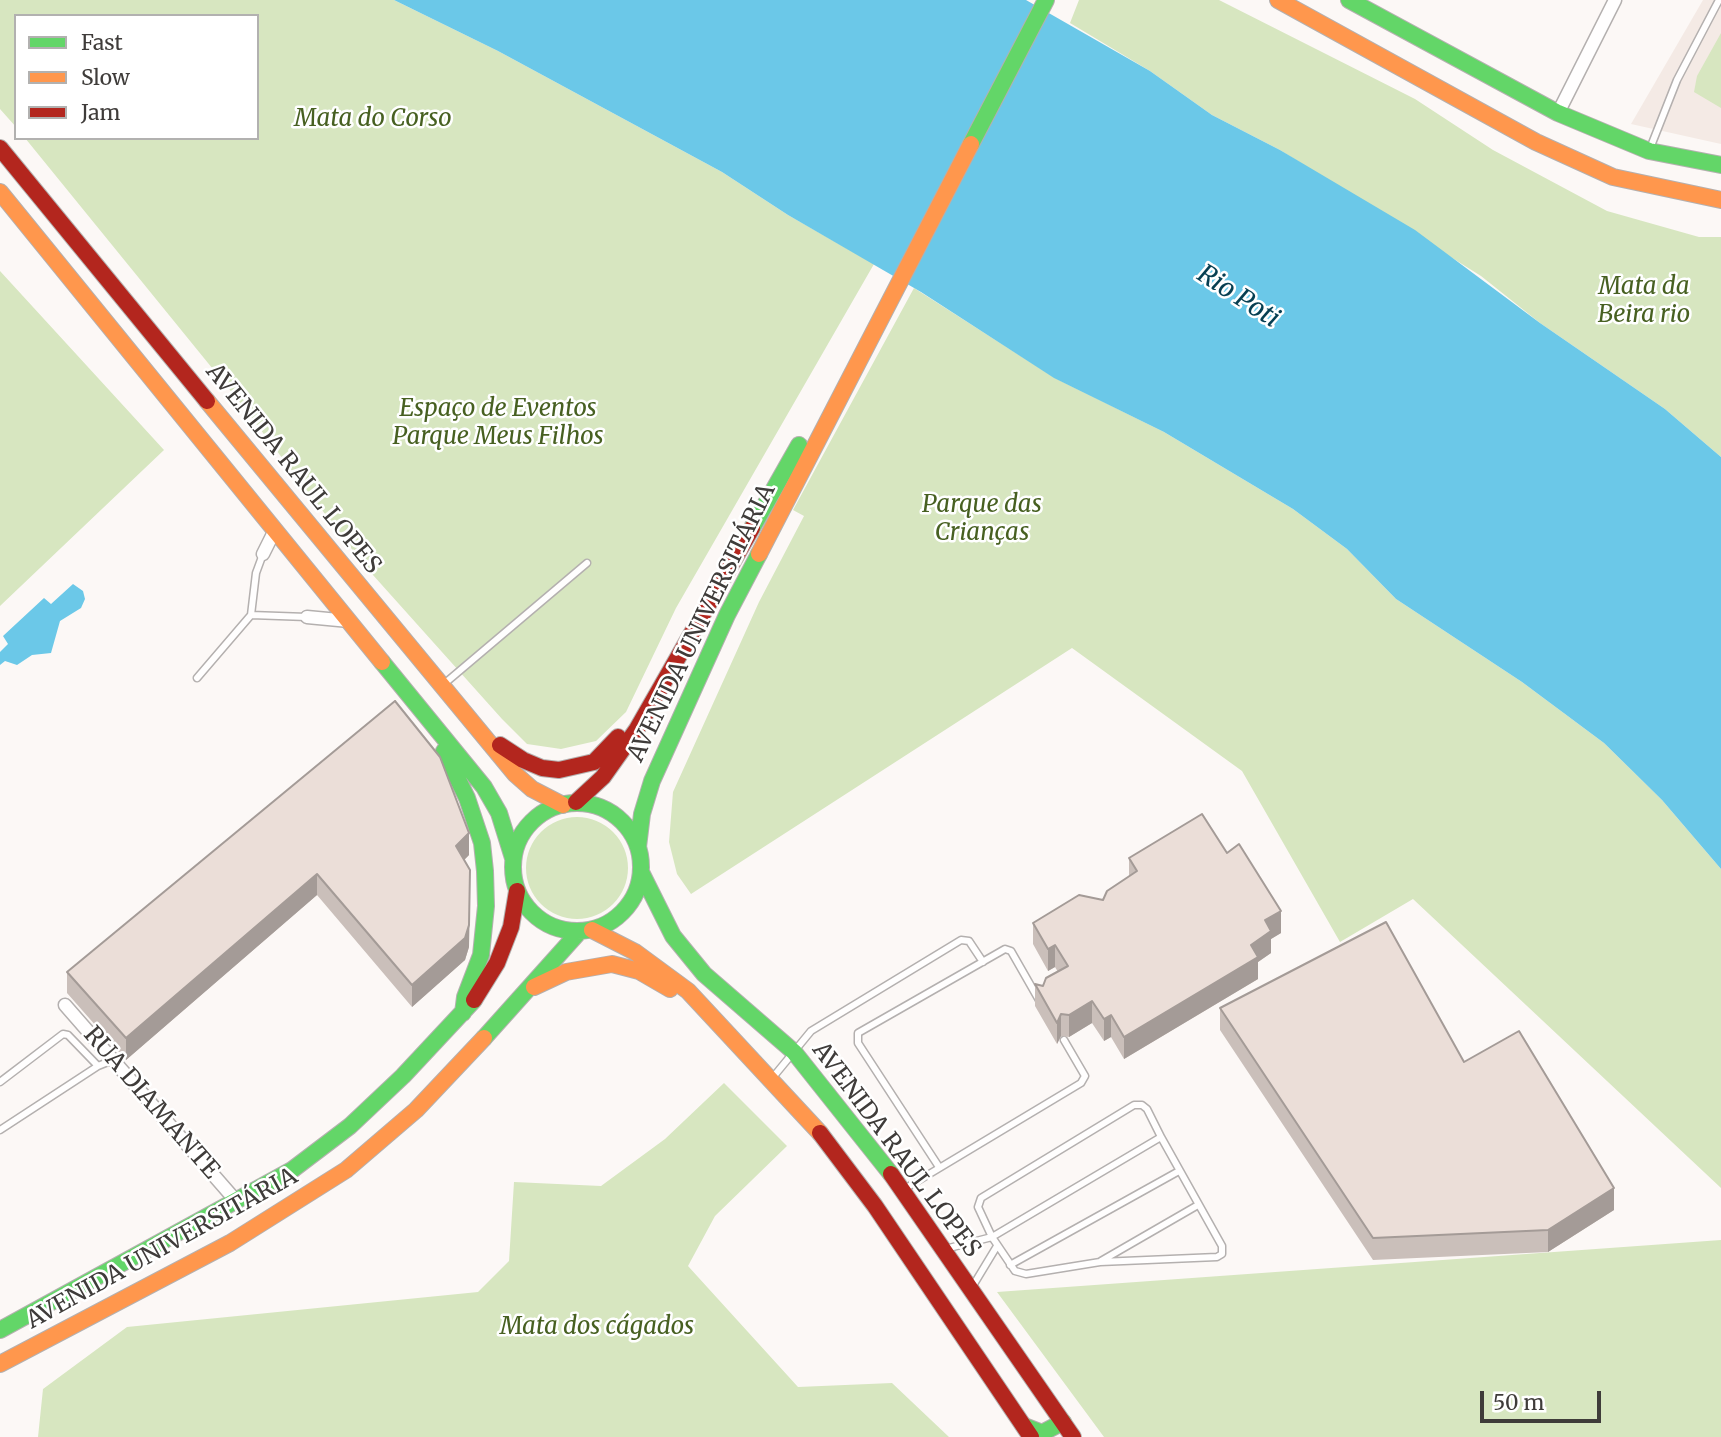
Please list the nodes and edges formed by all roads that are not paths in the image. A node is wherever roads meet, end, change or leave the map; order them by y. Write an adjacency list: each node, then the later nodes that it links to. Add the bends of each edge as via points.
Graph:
1 (1031, 0): 13 (main road)
2 (1046, 0): 13 (main road)
3 (1278, 0): 12 (main road, via 1536,142 1613,177)
4 (1349, 0): 7 (main road)
5 (1719, 0): 9 (lane, via 1677,80)
6 (1609, 2): 7 (street)
7 (1558, 113): 9 (main road)
8 (0, 148): 14 (main road, AVENIDA RAUL LOPES)
9 (1650, 152): 10 (main road)
10 (1721, 165)
11 (0, 192): 15 (main road)
12 (1721, 200)
13 (819, 422): 23 (main road, AVENIDA UNIVERSITÁRIA); 28 (main road, AVENIDA UNIVERSITÁRIA, via 657,768 642,814)
14 (243, 444): 15 (main road); 24 (main road, AVENIDA RAUL LOPES)
15 (220, 462): 16 (main road)
16 (275, 530): 17 (street); 21 (main road)
17 (262, 554): 19 (lane)
18 (587, 563): 24 (lane)
19 (251, 615): 20 (lane); 22 (lane)
20 (307, 617): 21 (street)
21 (350, 621): 25 (main road)
22 (197, 678)
23 (663, 682): 26 (main road, via 607,751 576,768 541,768 523,760); 27 (main road, AVENIDA UNIVERSITÁRIA, via 603,777)
24 (441, 686): 26 (main road, AVENIDA RAUL LOPES)
25 (409, 692): 29 (main road, via 484,787 499,813); 37 (main road, via 449,760 482,843 485,927)
26 (467, 719): 27 (main road, AVENIDA RAUL LOPES, via 532,789)
27 (570, 804): 28 (main road, via 610,812 623,822); 29 (main road, via 538,817 527,828)
28 (638, 847): 30 (main road)
29 (513, 858): 31 (main road)
30 (642, 872): 32 (main road, via 629,905 613,921); 40 (main road, AVENIDA RAUL LOPES, via 673,936 704,974)
31 (517, 891): 32 (main road, via 541,922 560,930); 37 (main road, AVENIDA UNIVERSITÁRIA, via 511,928 496,963)
32 (586, 931): 34 (main road, AVENIDA UNIVERSITÁRIA); 38 (main road, AVENIDA RAUL LOPES, via 659,967)
33 (983, 962): 35 (lane, via 1004,949 1011,951); 40 (lane, via 969,942 961,940 811,1031); 47 (lane, via 858,1033 858,1043)
34 (530, 988): 38 (main road, via 585,966 623,965 653,978); 59 (main road, AVENIDA UNIVERSITÁRIA, via 416,1110 345,1170 230,1243)
35 (1041, 1003)
36 (65, 1005): 41 (street, RUA DIAMANTE)
37 (463, 1013): 50 (main road, AVENIDA UNIVERSITÁRIA, via 350,1126 292,1170)
38 (712, 1018): 43 (main road, AVENIDA RAUL LOPES)
39 (1064, 1040): 47 (lane, via 1084,1076 1082,1083)
40 (794, 1052): 43 (lane); 49 (main road, AVENIDA RAUL LOPES)
41 (113, 1060): 42 (lane); 50 (street, RUA DIAMANTE)
42 (98, 1066): 44 (lane, via 63,1034); 45 (lane)
43 (773, 1078): 63 (main road, AVENIDA RAUL LOPES, via 853,1174)
44 (0, 1082)
45 (0, 1130)
46 (1161, 1137): 48 (lane); 53 (lane); 53 (lane, via 1147,1109 1134,1105 981,1198 978,1207)
47 (939, 1167): 49 (lane)
48 (1179, 1171): 51 (lane); 57 (lane)
49 (903, 1189): 55 (main road, AVENIDA RAUL LOPES)
50 (237, 1202): 52 (main road, AVENIDA UNIVERSITÁRIA)
51 (1198, 1205): 56 (lane); 56 (lane, via 1222,1246 1217,1257)
52 (199, 1223): 59 (main road, via 209,1232 208,1244 142,1280); 60 (main road, AVENIDA UNIVERSITÁRIA)
53 (992, 1237): 54 (lane); 55 (lane)
54 (997, 1246): 57 (lane); 58 (lane)
55 (944, 1249): 58 (main road, AVENIDA RAUL LOPES)
56 (1100, 1262): 57 (lane, via 1021,1274)
57 (1010, 1265)
58 (972, 1289): 62 (main road, AVENIDA RAUL LOPES)
59 (124, 1299): 61 (main road, AVENIDA UNIVERSITÁRIA)
60 (0, 1330)
61 (0, 1364)
62 (1063, 1422): 63 (main road, via 1042,1433); 64 (main road, AVENIDA RAUL LOPES)
63 (1028, 1432)
64 (1073, 1437)

